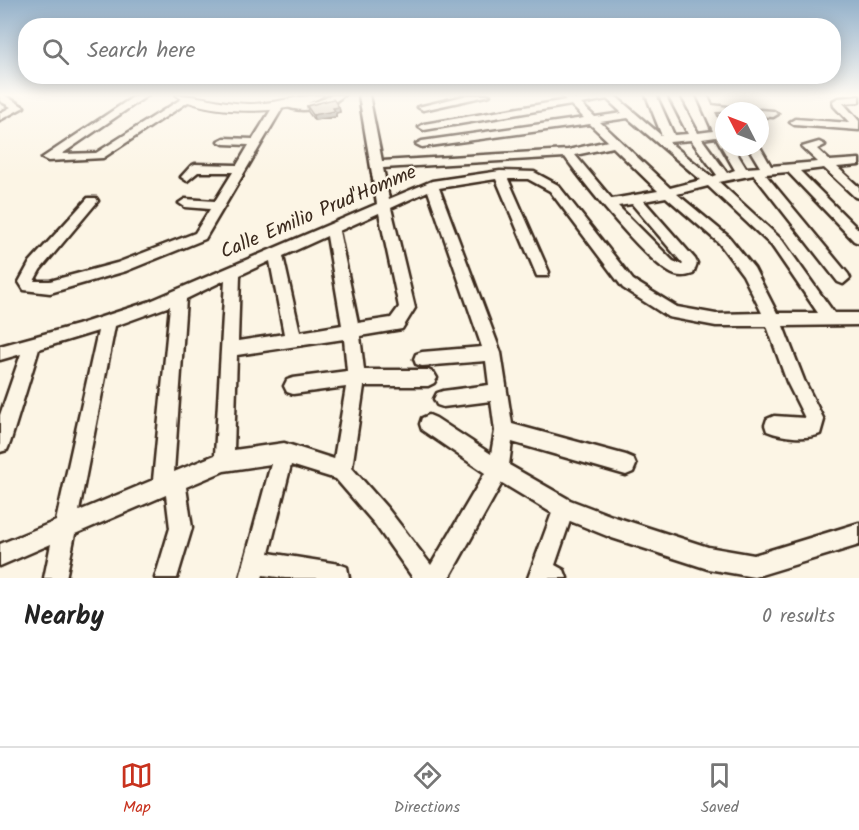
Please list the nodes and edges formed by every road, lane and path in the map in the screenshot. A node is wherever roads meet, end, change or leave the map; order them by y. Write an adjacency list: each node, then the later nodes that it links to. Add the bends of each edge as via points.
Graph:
1 (102, 122): 2 (street, via 48,158 99,156)
2 (151, 122)
3 (271, 122): 18 (street)
4 (369, 122): 27 (street)
5 (450, 122): 12 (street)
6 (584, 122): 20 (street)
7 (592, 122): 19 (street)
8 (639, 122): 16 (street)
9 (660, 122): 16 (street)
10 (687, 122): 14 (street)
11 (795, 122): 13 (street)
12 (424, 127)
13 (859, 127)
14 (694, 136): 15 (street); 16 (street); 34 (street)
15 (715, 138)
16 (665, 139): 35 (street)
17 (224, 141): 18 (street)
18 (257, 142): 29 (street)
19 (615, 143): 22 (street); 37 (street)
20 (422, 144)
21 (819, 145): 26 (street, via 808,147)
22 (568, 153): 27 (street); 42 (street)
23 (732, 156): 31 (street)
24 (757, 156): 30 (street)
25 (859, 162): 26 (street)
26 (825, 164): 28 (street); 38 (street)
27 (377, 165): 44 (street)
28 (790, 167): 30 (street); 46 (street)
29 (242, 169): 33 (street, via 195,168); 43 (street)
30 (762, 170): 31 (street); 50 (street)
31 (742, 172): 34 (street)
32 (500, 175): 36 (street, Calle Emilio Prud'Homme); 48 (street); 54 (street, Calle Emilio Prud'Homme, via 530,175 554,188 628,284 674,313 716,320)
33 (187, 177)
34 (724, 177): 35 (street)
35 (711, 181): 37 (street); 52 (street, via 769,234 795,265)
36 (432, 184): 44 (street, Calle Emilio Prud'Homme); 61 (street)
37 (668, 193): 39 (street); 54 (street, via 724,240 750,272)
38 (859, 194)
39 (634, 198): 42 (street); 42 (street, via 690,263 688,270 679,271 668,265)
40 (92, 201): 43 (street, via 35,266 26,282 29,286 50,287 195,240)
41 (185, 203): 43 (street)
42 (608, 204)
43 (220, 205)
44 (384, 205): 45 (street, Calle Emilio Prud'Homme); 56 (street, via 407,308 396,324)
45 (332, 229): 47 (street, Calle Emilio Prud'Homme); 56 (street)
46 (859, 238)
47 (276, 254): 49 (street, Calle Emilio Prud'Homme); 57 (street)
48 (542, 272)
49 (233, 273): 51 (street, Calle Emilio Prud'Homme, via 207,279); 59 (street)
50 (843, 278)
51 (178, 297): 55 (street, Calle Emilio Prud'Homme); 77 (street)
52 (830, 319): 53 (street, Calle Emilio Prud'Homme); 54 (street, Calle Emilio Prud'Homme)
53 (859, 319)
54 (772, 320): 69 (street, via 815,425 807,429)
55 (108, 323): 58 (street, Calle Emilio Prud'Homme); 79 (street)
56 (351, 329): 57 (street); 63 (street)
57 (293, 339): 59 (street)
58 (32, 345): 60 (street, Calle Emilio Prud'Homme); 71 (street)
59 (231, 349): 73 (street)
60 (0, 353)
61 (494, 353): 62 (street); 66 (street)
62 (422, 359)
63 (356, 378): 64 (street); 65 (street); 76 (street)
64 (428, 378)
65 (293, 386)
66 (500, 392): 67 (street); 70 (street)
67 (443, 399)
68 (429, 424): 75 (street)
69 (774, 426)
70 (504, 431): 74 (street); 75 (street)
71 (0, 443)
72 (284, 453): 73 (street); 76 (street); 82 (street)
73 (224, 460): 77 (street)
74 (626, 465)
75 (498, 470): 78 (street); 89 (street)
76 (342, 471): 88 (street)
77 (169, 484): 79 (street); 87 (street, via 181,528)
78 (564, 508): 83 (street, via 612,527); 85 (street)
79 (64, 527): 81 (street); 86 (street)
80 (859, 534): 83 (street)
81 (0, 555)
82 (252, 570): 84 (street)
83 (758, 572)
84 (339, 575)
85 (546, 576)
86 (56, 578)
87 (166, 578)
88 (427, 578)
89 (436, 578)

